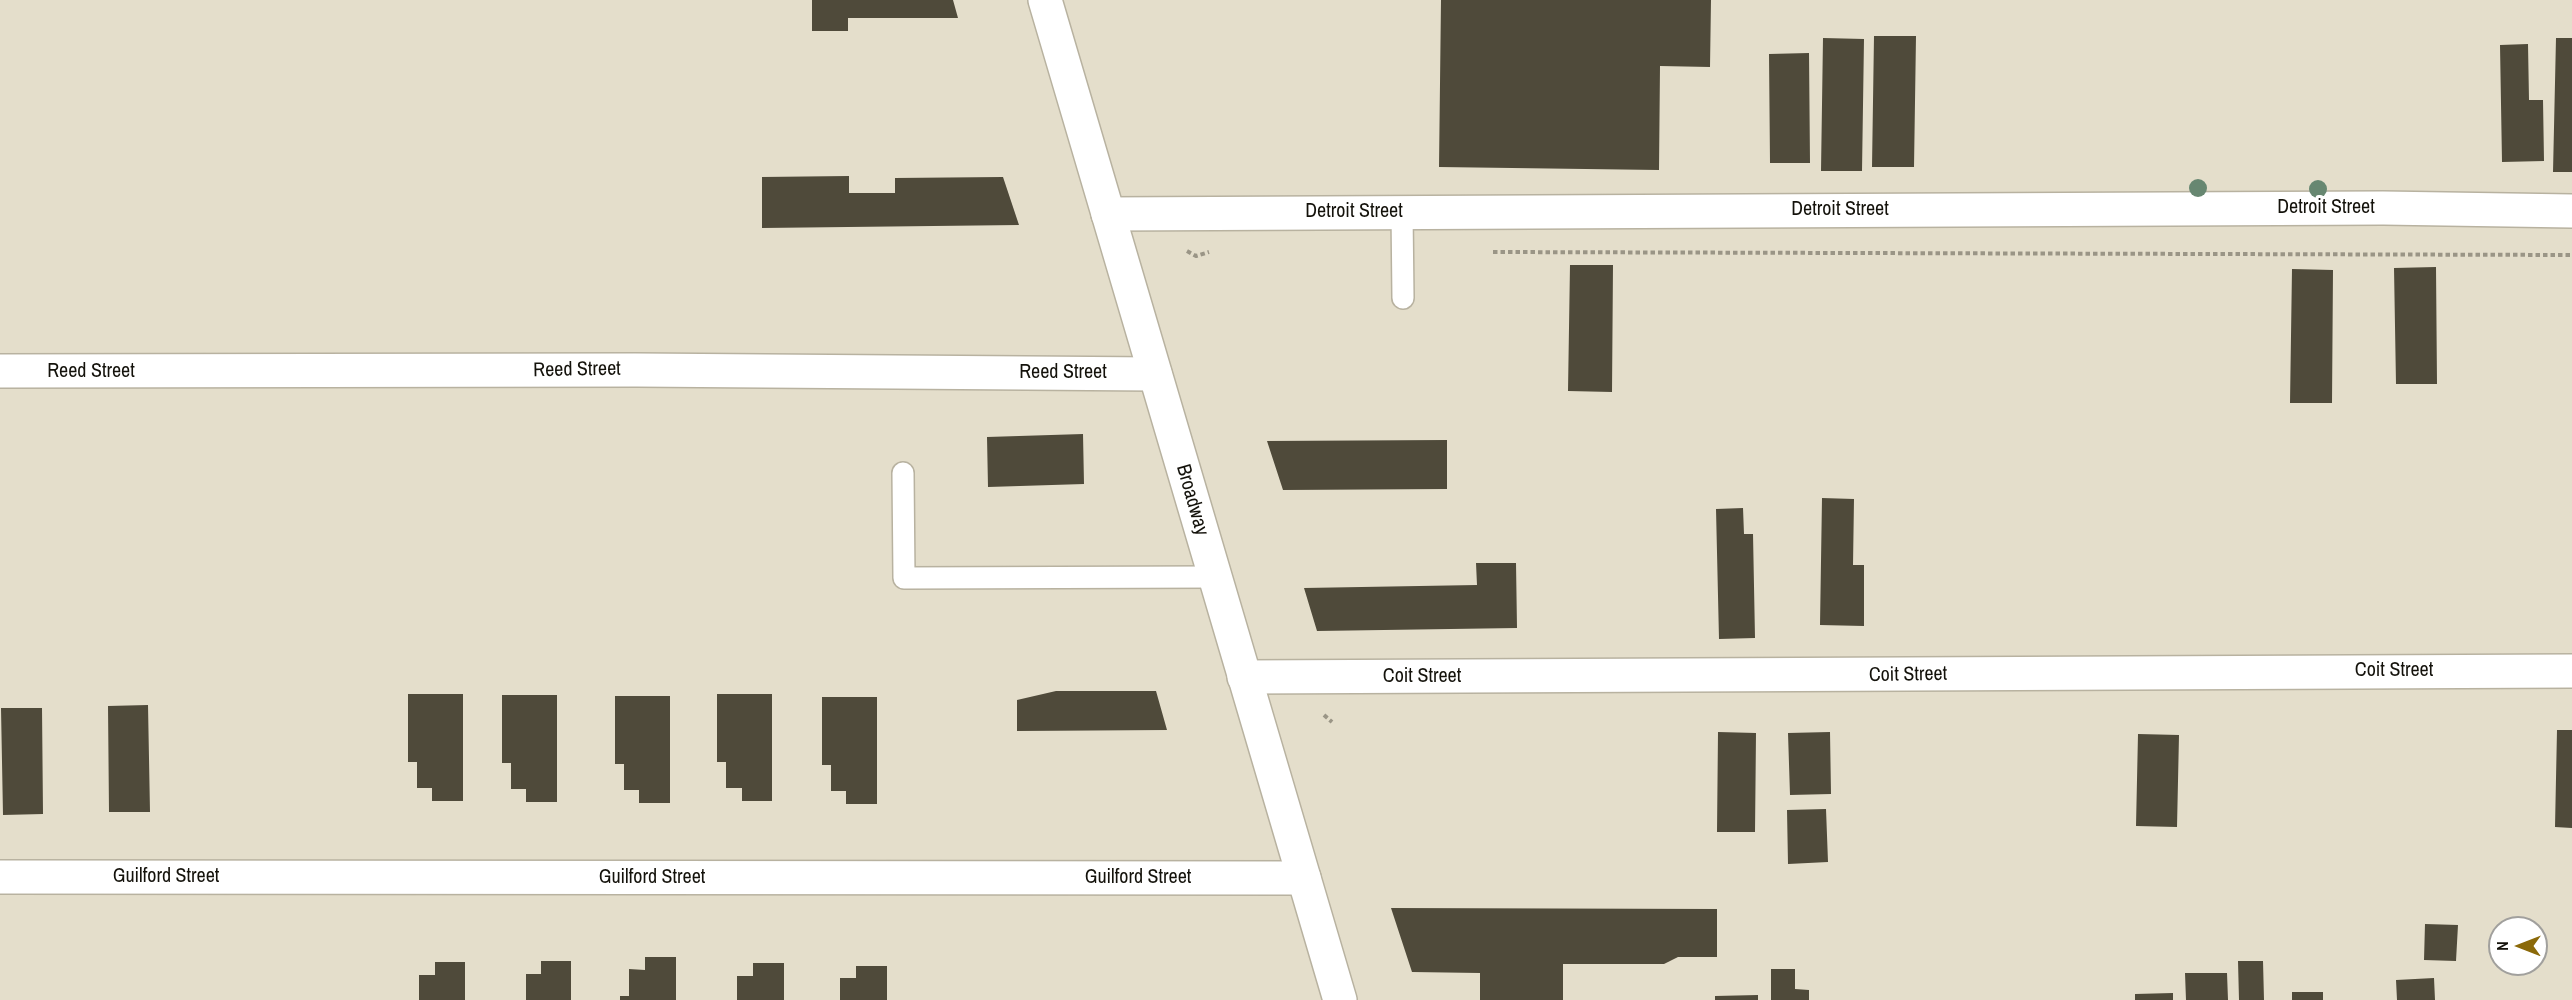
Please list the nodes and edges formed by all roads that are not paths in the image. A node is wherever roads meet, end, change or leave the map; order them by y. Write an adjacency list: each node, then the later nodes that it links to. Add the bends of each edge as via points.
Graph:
1 (1045, 0): 4 (street, Broadway)
2 (2572, 211): 3 (street, Detroit Street, via 2371,208)
3 (1402, 212): 4 (street, Detroit Street); 5 (lane)
4 (1108, 214): 7 (street, Broadway)
5 (1403, 298)
6 (0, 371): 7 (street, Reed Street)
7 (1155, 374): 9 (street, Broadway)
8 (903, 473): 9 (lane, via 904,578)
9 (1215, 577): 11 (street, Broadway)
10 (2572, 671): 11 (street, Coit Street)
11 (1245, 677): 13 (street, Broadway)
12 (0, 877): 13 (street, Guilford Street)
13 (1304, 878): 14 (street, Broadway)
14 (1340, 1000)

